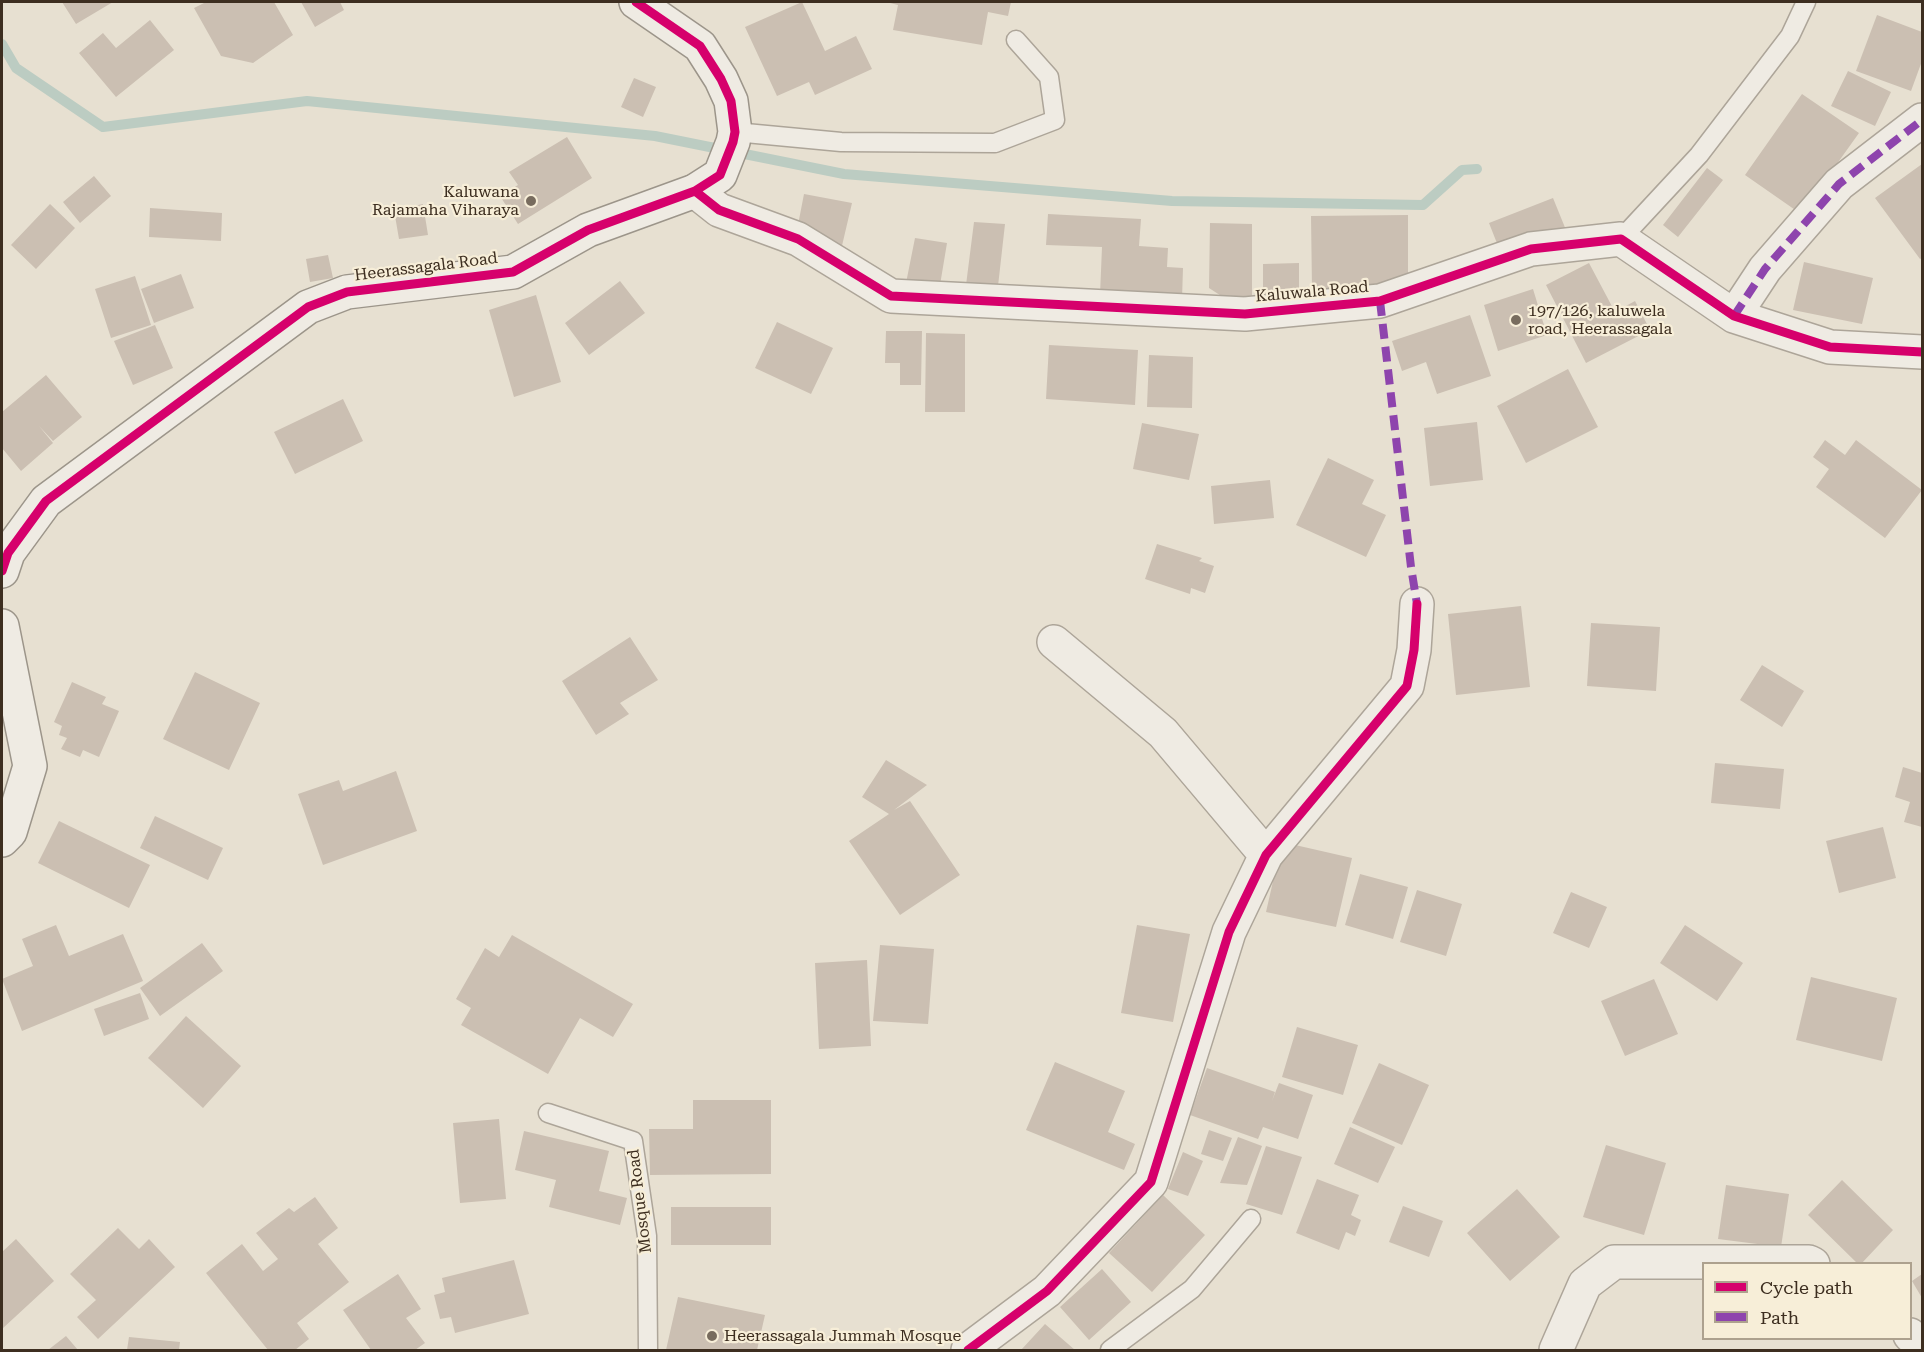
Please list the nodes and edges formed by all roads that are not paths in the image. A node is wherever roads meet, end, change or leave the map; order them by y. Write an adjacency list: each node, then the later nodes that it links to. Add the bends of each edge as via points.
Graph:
1 (636, 2): 5 (street)
2 (667, 2): 5 (street)
3 (1806, 2): 9 (lane, via 1790,36 1700,155)
4 (1016, 40): 7 (lane, via 1049,77 1055,120 995,143)
5 (700, 46): 7 (street, via 731,101)
6 (1923, 120): 10 (street, via 1839,184 1765,269)
7 (734, 137): 8 (street)
8 (707, 183): 9 (street, Kaluwala Road, via 719,210 798,239 891,296 1245,314 1380,301 1532,249); 12 (street, Heerassagala Road, via 588,230 513,272 347,292 308,307 46,501 8,553)
9 (1621, 239): 10 (street)
10 (1734, 316): 11 (street, via 1830,346)
11 (1923, 352)
12 (2, 571)
13 (1418, 604): 17 (street, via 1407,686)
14 (2, 626): 16 (street, via 30,766 10,832)
15 (1054, 642): 17 (street, via 1163,733)
16 (2, 840)
17 (1266, 855): 26 (street, via 1229,932 1151,1182 1047,1291)
18 (548, 1113): 25 (lane, Mosque Road, via 633,1141 647,1236)
19 (1251, 1219): 27 (lane, via 1192,1289)
20 (1702, 1262): 28 (street, via 1614,1262 1585,1284)
21 (1702, 1262): 22 (street)
22 (1809, 1262)
23 (1912, 1336): 24 (street)
24 (1923, 1347)
25 (648, 1350)
26 (968, 1350)
27 (1110, 1350)
28 (1556, 1350)

